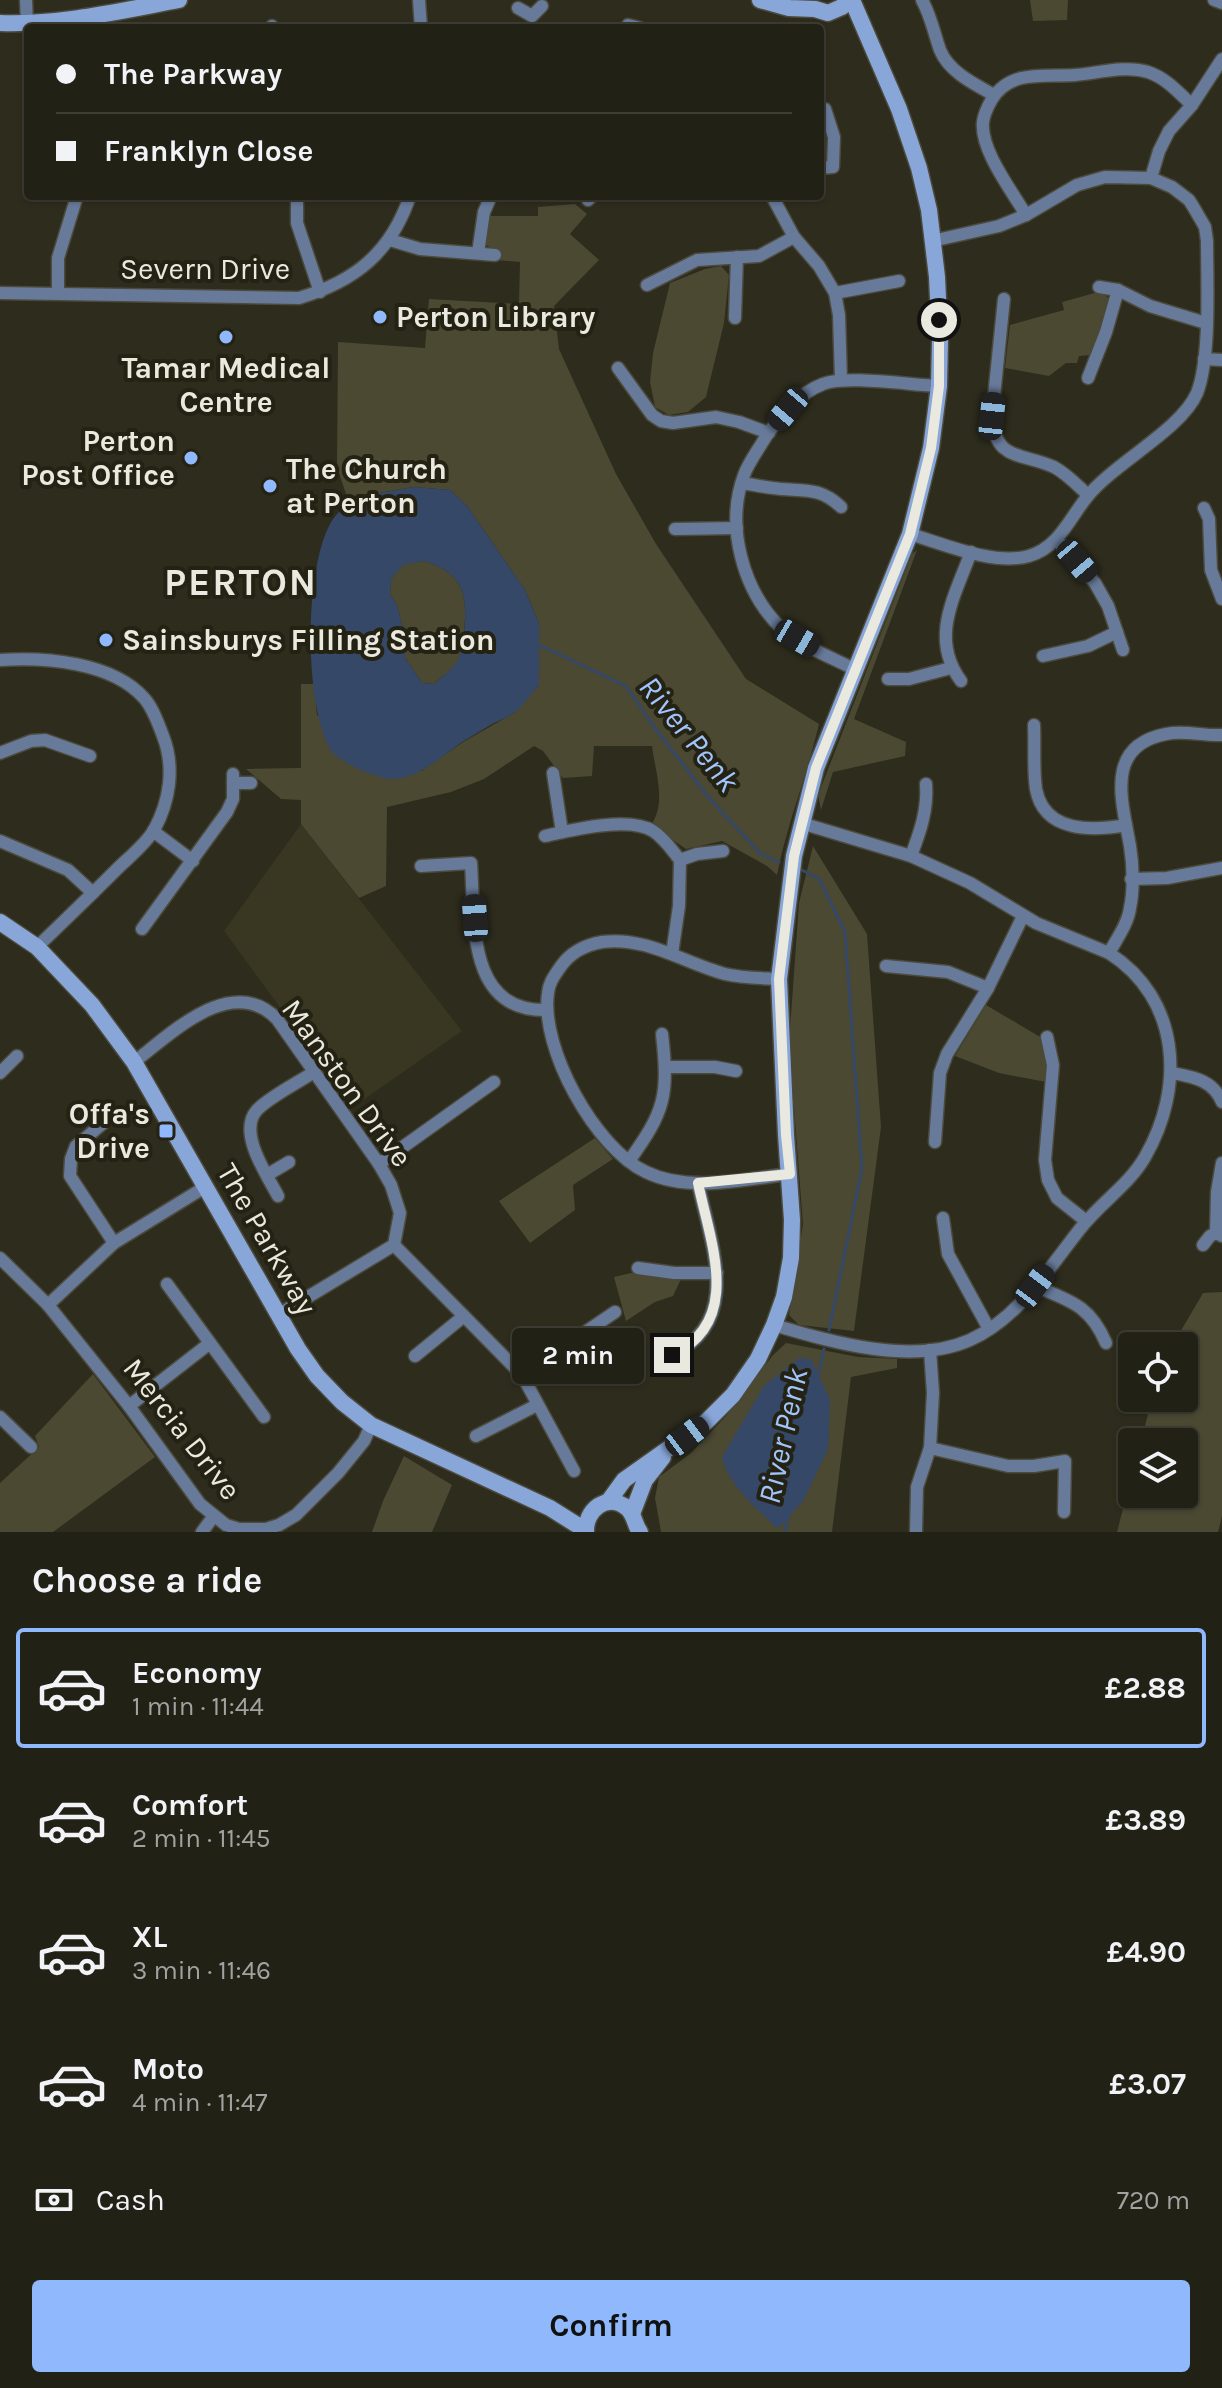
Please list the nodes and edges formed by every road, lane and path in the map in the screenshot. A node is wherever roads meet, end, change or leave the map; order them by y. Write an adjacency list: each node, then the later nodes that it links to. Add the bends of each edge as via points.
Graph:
1 (26, 0): 13 (street)
2 (179, 0): 13 (street)
3 (419, 0): 14 (street)
4 (922, 0): 16 (street, via 948,64)
5 (1214, 0): 7 (street)
6 (768, 1): 9 (street, via 789,8)
7 (1222, 3)
8 (844, 4): 9 (street, via 821,12); 30 (street, via 871,39 899,109 919,168)
9 (811, 5)
10 (518, 8): 11 (street)
11 (536, 17)
12 (0, 23): 13 (street)
13 (27, 24)
14 (421, 24)
15 (1220, 66): 17 (street)
16 (994, 95): 17 (street, via 1015,80 1037,75 1137,70 1165,80); 26 (street, via 983,122 984,135)
17 (1192, 105): 20 (street, via 1162,142)
18 (825, 109): 19 (street, via 834,137 833,167)
19 (824, 168)
20 (1151, 178): 26 (street, via 1105,177 1077,185); 31 (street, via 1189,200)
21 (76, 200): 41 (street, via 58,258)
22 (297, 200): 39 (street, via 297,223)
23 (409, 200): 29 (street, Severn Drive)
24 (489, 200): 32 (street)
25 (774, 200): 27 (street)
26 (1026, 215): 30 (street)
27 (794, 237): 34 (street, via 759,256); 42 (street)
28 (1222, 237): 31 (street)
29 (390, 240): 32 (street, via 420,249); 39 (street, Severn Drive, via 354,275)
30 (932, 241): 51 (street)
31 (1207, 241): 45 (street)
32 (478, 253): 33 (street)
33 (495, 255)
34 (737, 257): 36 (street, via 697,260); 44 (street)
35 (899, 281): 42 (street)
36 (647, 285)
37 (1099, 287): 38 (street)
38 (1118, 290): 45 (street); 49 (street, via 1106,332)
39 (320, 292): 41 (street, Severn Drive, via 299,298)
40 (0, 293): 41 (street, Severn Drive)
41 (58, 293)
42 (835, 293): 50 (street)
43 (1004, 299): 54 (street, via 1008,318 993,433 1001,446 1052,467)
44 (735, 318)
45 (1206, 323): 46 (street)
46 (1204, 359): 47 (street); 54 (street, via 1197,393 1176,421)
47 (1222, 360)
48 (618, 368): 52 (street, via 661,421 716,417)
49 (1087, 369)
50 (841, 380): 51 (street); 52 (street, via 819,385 800,398)
51 (939, 386): 59 (street, via 931,448)
52 (769, 433): 53 (street)
53 (742, 483): 55 (street, via 813,490); 57 (street)
54 (1088, 495): 60 (street)
55 (841, 507)
56 (1212, 515): 62 (street, via 1211,570)
57 (737, 528): 58 (street); 67 (street, via 750,581 783,630)
58 (675, 529)
59 (910, 534): 61 (street); 67 (street)
60 (1057, 540): 61 (street, via 1016,559); 63 (street, via 1095,583)
61 (971, 552): 66 (street, via 944,632)
62 (1222, 599)
63 (1117, 632): 64 (street); 68 (street, via 1088,646 1048,655)
64 (1123, 650)
65 (0, 660): 80 (street, via 83,666 114,676 144,699 162,733 170,766 168,795)
66 (951, 668): 69 (street); 70 (street)
67 (856, 670): 78 (street, via 816,768)
68 (1058, 670)
69 (888, 679)
70 (961, 681)
71 (1034, 725): 79 (street, via 1028,743 1037,792 1052,816 1078,828)
72 (1222, 735): 79 (street, via 1167,733 1139,745 1122,769)
73 (0, 753): 74 (street, via 45,740)
74 (90, 756)
75 (553, 773): 81 (street)
76 (251, 783): 87 (street, via 233,779 227,812)
77 (926, 784): 85 (street, via 924,821)
78 (801, 823): 85 (street); 99 (street)
79 (1126, 825): 90 (street)
80 (153, 831): 87 (street); 91 (street)
81 (562, 832): 82 (street); 86 (street, via 640,825 662,838)
82 (545, 836)
83 (0, 841): 91 (street, via 68,870)
84 (723, 851): 86 (street)
85 (911, 856): 92 (street, via 970,883)
86 (680, 860): 97 (street)
87 (193, 861): 94 (street)
88 (421, 866): 101 (street, via 471,863 477,946 488,978 512,1005)
89 (1222, 868): 90 (street)
90 (1131, 879): 96 (street, via 1130,909)
91 (93, 893): 95 (street)
92 (1023, 916): 96 (street); 100 (street)
93 (0, 922): 95 (street, The Parkway)
94 (150, 926)
95 (37, 947): 105 (street, The Parkway, via 92,1005)
96 (1109, 953): 110 (street, via 1155,1000)
97 (672, 954): 99 (street, via 725,974); 101 (street, via 619,942 577,950 551,980)
98 (886, 966): 100 (street, via 948,972)
99 (779, 979): 119 (street)
100 (988, 988): 114 (street, via 940,1073)
101 (547, 1010): 115 (street, via 578,1100 605,1139)
102 (662, 1034): 106 (street)
103 (1047, 1037): 125 (street, via 1053,1065 1048,1180 1057,1198)
104 (17, 1056): 109 (street)
105 (134, 1062): 108 (street, Manston Drive, via 182,1025 234,1001 266,1008); 122 (street, The Parkway)
106 (666, 1067): 107 (street); 115 (street, via 659,1115)
107 (736, 1071)
108 (314, 1072): 118 (street, Manston Drive); 120 (street, via 251,1119 252,1144)
109 (0, 1073)
110 (1172, 1073): 112 (street, via 1212,1086); 125 (street, via 1160,1128 1145,1158)
111 (494, 1082): 118 (street)
112 (1222, 1102)
113 (108, 1119): 127 (street, via 76,1146 70,1176)
114 (939, 1135)
115 (629, 1161): 121 (street, via 662,1178)
116 (289, 1162): 120 (street)
117 (1222, 1163): 126 (street)
118 (379, 1164): 128 (street, Manston Drive, via 399,1205)
119 (790, 1174): 121 (street); 142 (street, via 791,1258)
120 (267, 1175): 123 (street)
121 (698, 1183): 132 (street)
122 (205, 1187): 127 (street); 138 (street, The Parkway)
123 (278, 1196)
124 (943, 1218): 143 (street, via 948,1254)
125 (1086, 1221): 134 (street)
126 (1219, 1235): 129 (street)
127 (114, 1243): 135 (street)
128 (394, 1245): 138 (street); 139 (street)
129 (1203, 1245)
130 (0, 1258): 135 (street, Mercia Drive)
131 (638, 1268): 132 (street)
132 (717, 1273): 148 (street, via 709,1321 692,1343)
133 (167, 1284): 145 (street)
134 (1035, 1286): 143 (street); 144 (street, via 1078,1304)
135 (48, 1305): 152 (street, Mercia Drive)
136 (596, 1307): 140 (street)
137 (615, 1312): 140 (street)
138 (278, 1315): 155 (street, The Parkway, via 317,1376)
139 (464, 1316): 149 (street); 150 (street)
140 (603, 1320): 150 (street)
141 (1114, 1324): 144 (street)
142 (774, 1325): 147 (street, via 854,1348); 159 (street, via 733,1395)
143 (989, 1329): 147 (street, via 971,1340)
144 (1100, 1330): 146 (street)
145 (210, 1343): 152 (street); 154 (street)
146 (1106, 1343)
147 (930, 1350): 158 (street)
148 (672, 1355)
149 (415, 1356)
150 (522, 1375): 151 (street)
151 (537, 1405): 156 (street); 160 (street)
152 (129, 1406): 165 (street, Mercia Drive)
153 (0, 1417): 157 (street)
154 (264, 1417)
155 (371, 1425): 162 (street, The Parkway); 167 (street, Mercia Drive, via 338,1473)
156 (476, 1436)
157 (31, 1447)
158 (930, 1448): 164 (street, via 1008,1466 1065,1461); 170 (street, via 917,1487)
159 (669, 1449): 161 (street, via 624,1480); 166 (street, via 645,1480)
160 (574, 1471)
161 (608, 1502): 163 (street); 166 (street, via 622,1505)
162 (550, 1508): 163 (street, The Parkway); 168 (street, The Parkway)
163 (591, 1511): 168 (street)
164 (1064, 1512)
165 (213, 1517): 167 (street, Mercia Drive, via 239,1529); 169 (street)
166 (636, 1526)
167 (280, 1529)
168 (585, 1531)
169 (202, 1532)
170 (916, 1532)

